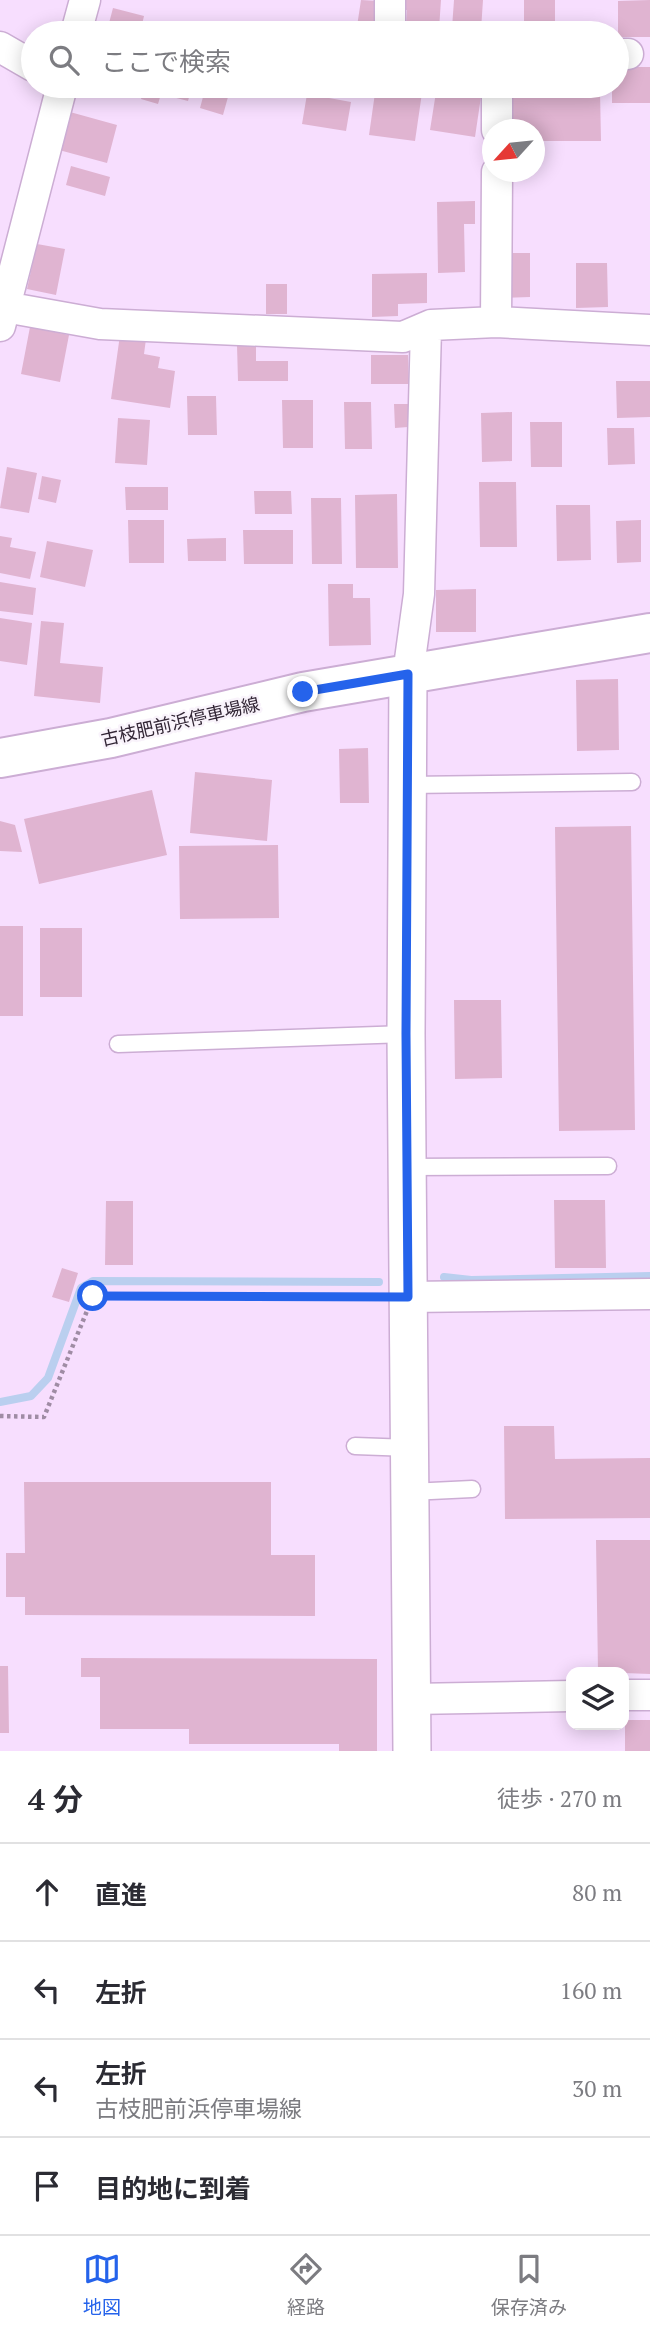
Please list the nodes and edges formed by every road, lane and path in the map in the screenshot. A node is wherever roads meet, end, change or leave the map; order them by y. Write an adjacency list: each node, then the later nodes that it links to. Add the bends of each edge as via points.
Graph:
1 (85, 0): 3 (street)
2 (390, 0): 4 (street)
3 (79, 21)
4 (390, 21)
5 (0, 47): 6 (street)
6 (21, 59)
7 (59, 98): 11 (street)
8 (497, 98): 9 (street)
9 (497, 119)
10 (497, 182): 12 (street)
11 (3, 317): 13 (street, via 403,337)
12 (496, 322): 13 (street); 14 (street)
13 (426, 328): 16 (street, via 419,594)
14 (650, 330)
15 (650, 633): 16 (main road, 古枝肥前浜停車場線)
16 (408, 674): 17 (main road, 古枝肥前浜停車場線, via 303,692 111,738); 19 (street)
17 (0, 758)
18 (632, 782): 19 (lane)
19 (407, 785): 20 (street)
20 (406, 1034): 21 (lane); 23 (street)
21 (118, 1044)
22 (608, 1166): 23 (lane)
23 (407, 1167): 25 (street)
24 (650, 1294): 25 (street)
25 (408, 1297): 26 (path, via 93,1296 44,1417); 28 (street)
26 (0, 1416)
27 (355, 1446): 28 (lane)
28 (410, 1448): 30 (street)
29 (472, 1489): 30 (lane)
30 (410, 1492): 34 (street)
31 (629, 1695): 32 (street)
32 (650, 1695)
33 (566, 1696): 34 (street)
34 (412, 1699): 35 (street)
35 (412, 1751)

